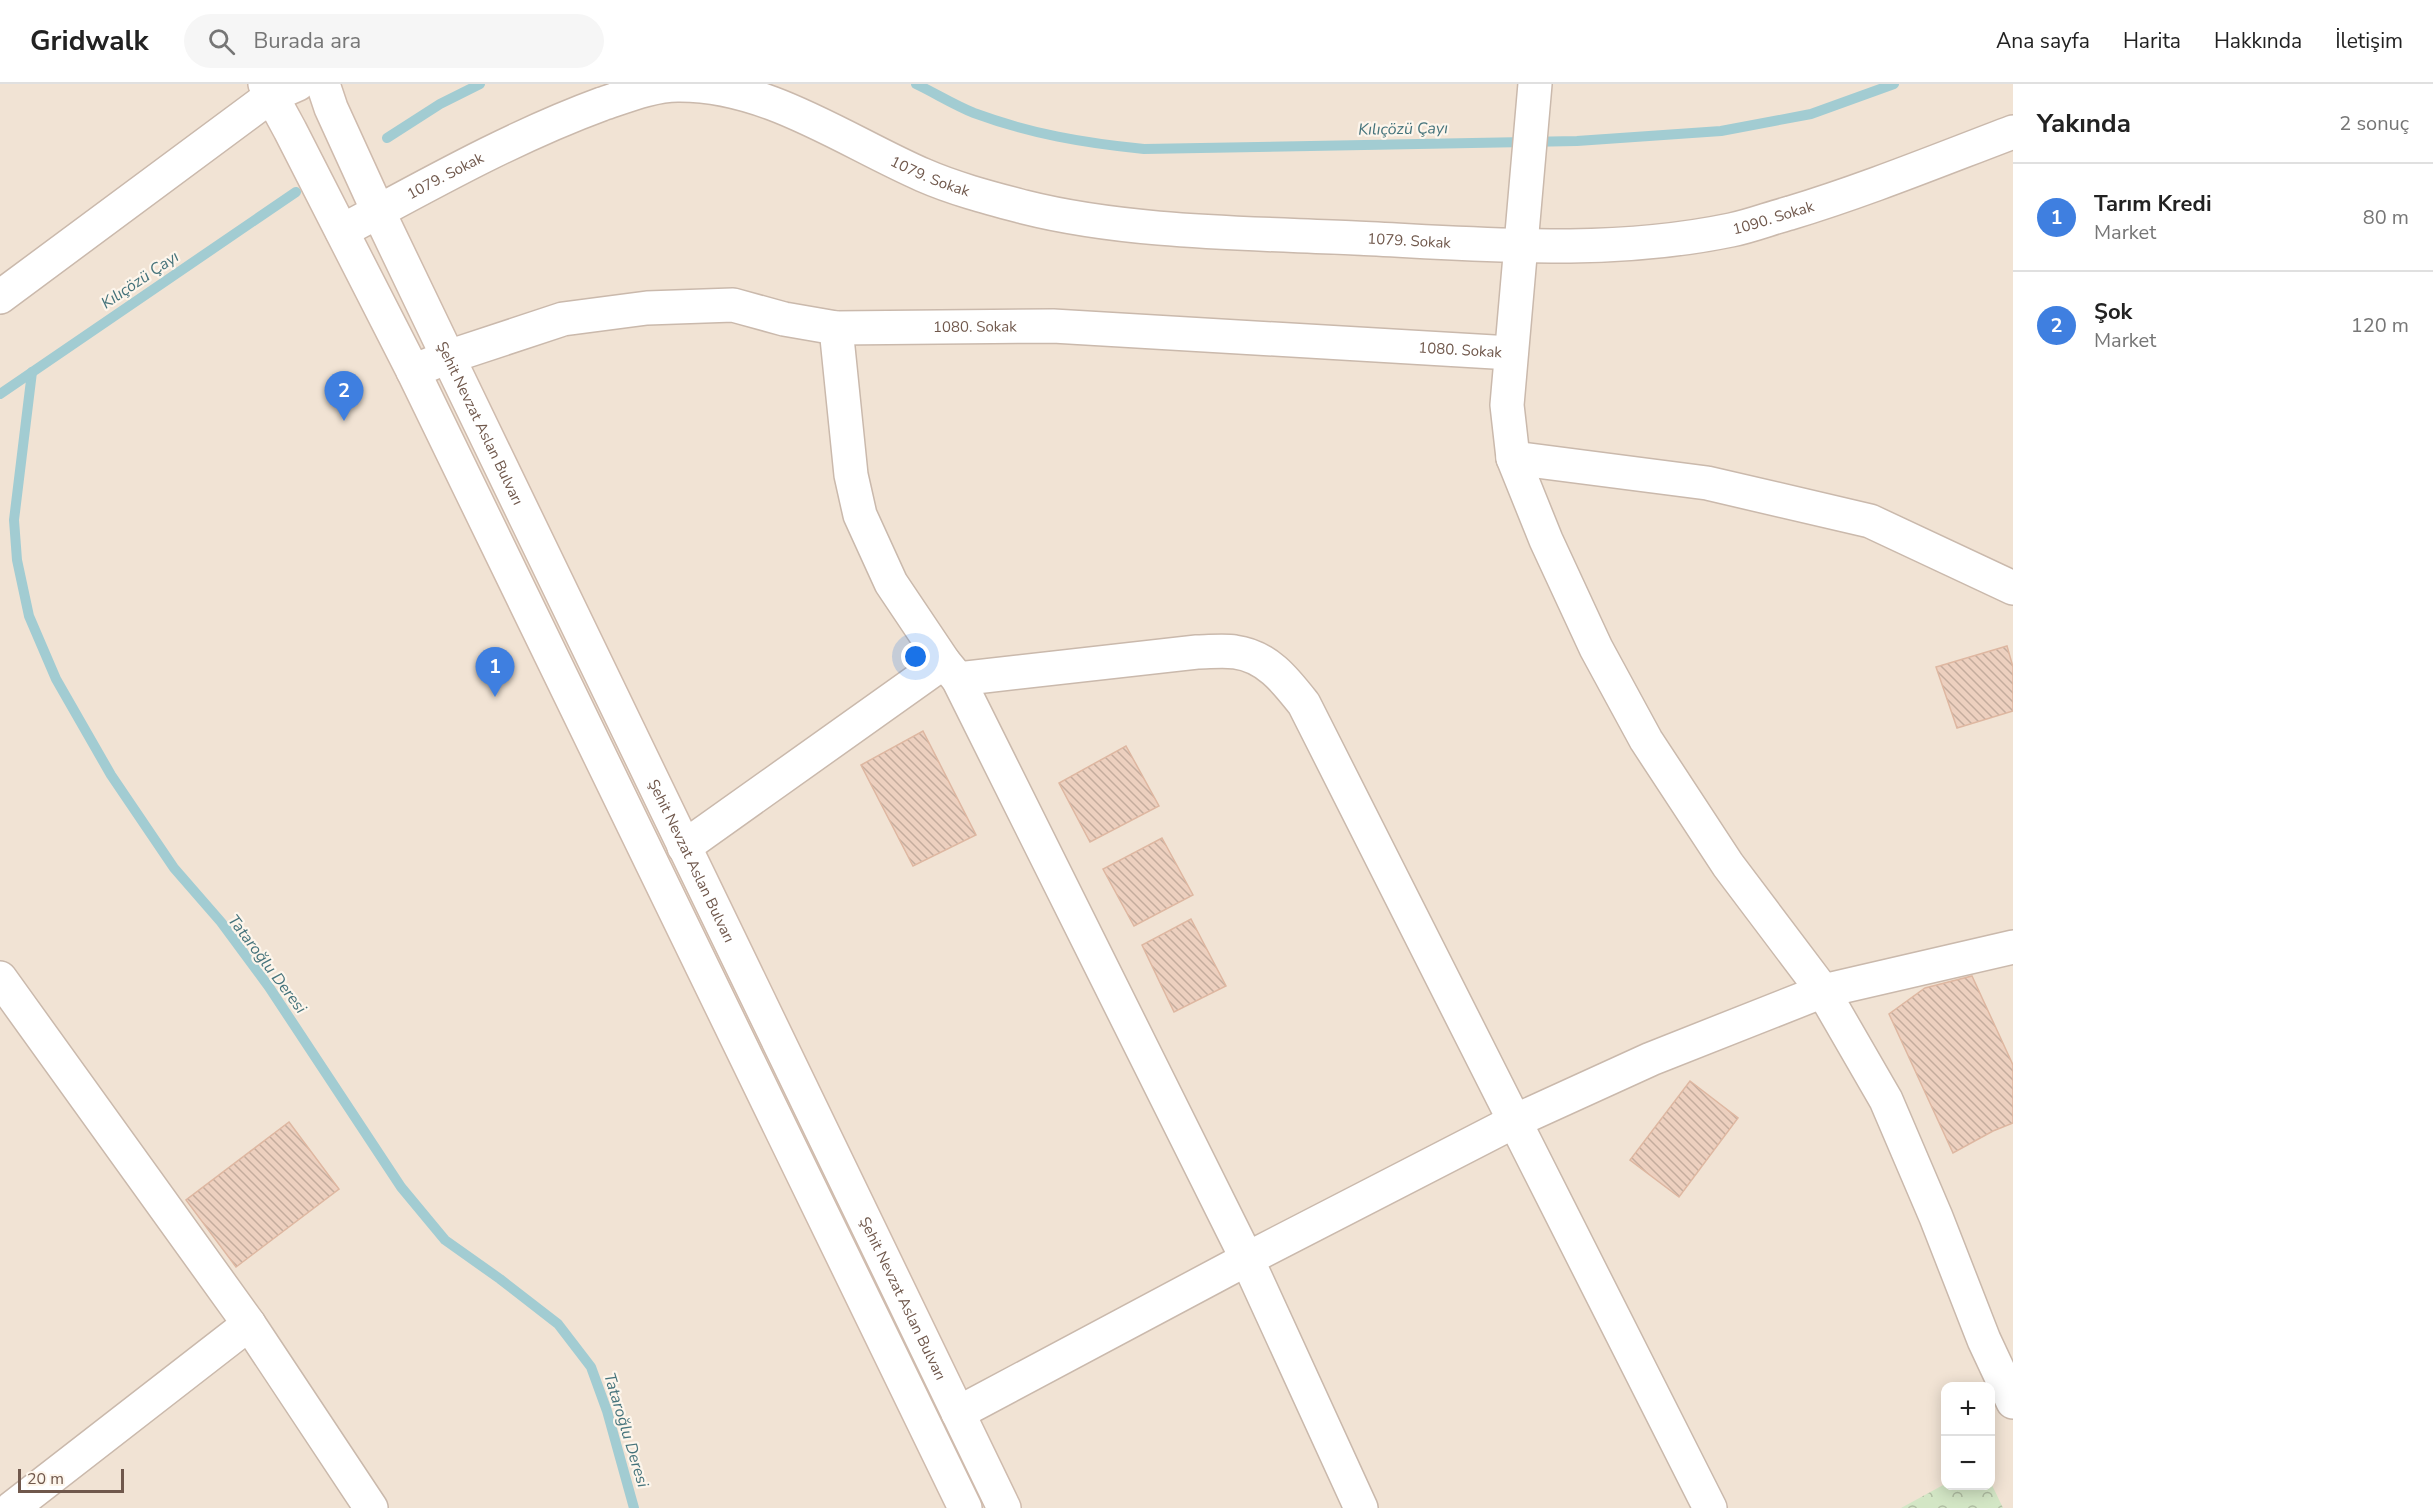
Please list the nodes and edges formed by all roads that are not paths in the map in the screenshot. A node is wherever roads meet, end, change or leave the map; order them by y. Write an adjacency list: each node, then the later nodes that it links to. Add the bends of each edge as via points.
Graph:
1 (1535, 84): 7 (street)
2 (278, 88): 6 (street, via 290,130); 8 (street)
3 (327, 96): 5 (street, Şehit Nevzat Aslan Bulvarı)
4 (2013, 132): 7 (street, 1090. Sokak, via 1842,196 1736,229 1669,242)
5 (378, 211): 6 (street, 1079. Sokak); 7 (street, 1079. Sokak, via 575,114 632,93 676,85 717,88 764,100 925,176 1005,202 1071,216 1239,233); 11 (street, Şehit Nevzat Aslan Bulvarı)
6 (342, 231): 12 (street)
7 (1521, 245): 10 (street)
8 (0, 297)
9 (836, 328): 10 (street, 1080. Sokak, via 1053,326); 11 (street, 1080. Sokak, via 732,305 647,308 563,319); 15 (street, via 851,476 860,515 891,583)
10 (1511, 353): 13 (street, via 1507,405)
11 (448, 357): 12 (street, 1080. Sokak); 16 (street, Şehit Nevzat Aslan Bulvarı)
12 (413, 372): 27 (street)
13 (1513, 458): 14 (street, via 1707,483 1870,521); 19 (street, via 1596,648 1646,740 1728,865)
14 (2013, 588)
15 (951, 670): 16 (street); 20 (street, via 1235,652 1258,659 1282,675 1304,704); 21 (street)
16 (684, 848): 24 (street, Şehit Nevzat Aslan Bulvarı)
17 (2013, 947): 19 (street)
18 (0, 978): 22 (street)
19 (1822, 991): 20 (street, via 1651,1059); 23 (street, via 1886,1100)
20 (1515, 1120): 21 (street); 30 (street)
21 (1247, 1259): 24 (street); 29 (street)
22 (249, 1324): 25 (street); 26 (street)
23 (2013, 1402)
24 (958, 1413): 28 (street, Şehit Nevzat Aslan Bulvarı)
25 (12, 1508)
26 (371, 1508)
27 (965, 1508)
28 (1005, 1508)
29 (1361, 1508)
30 (1710, 1508)

